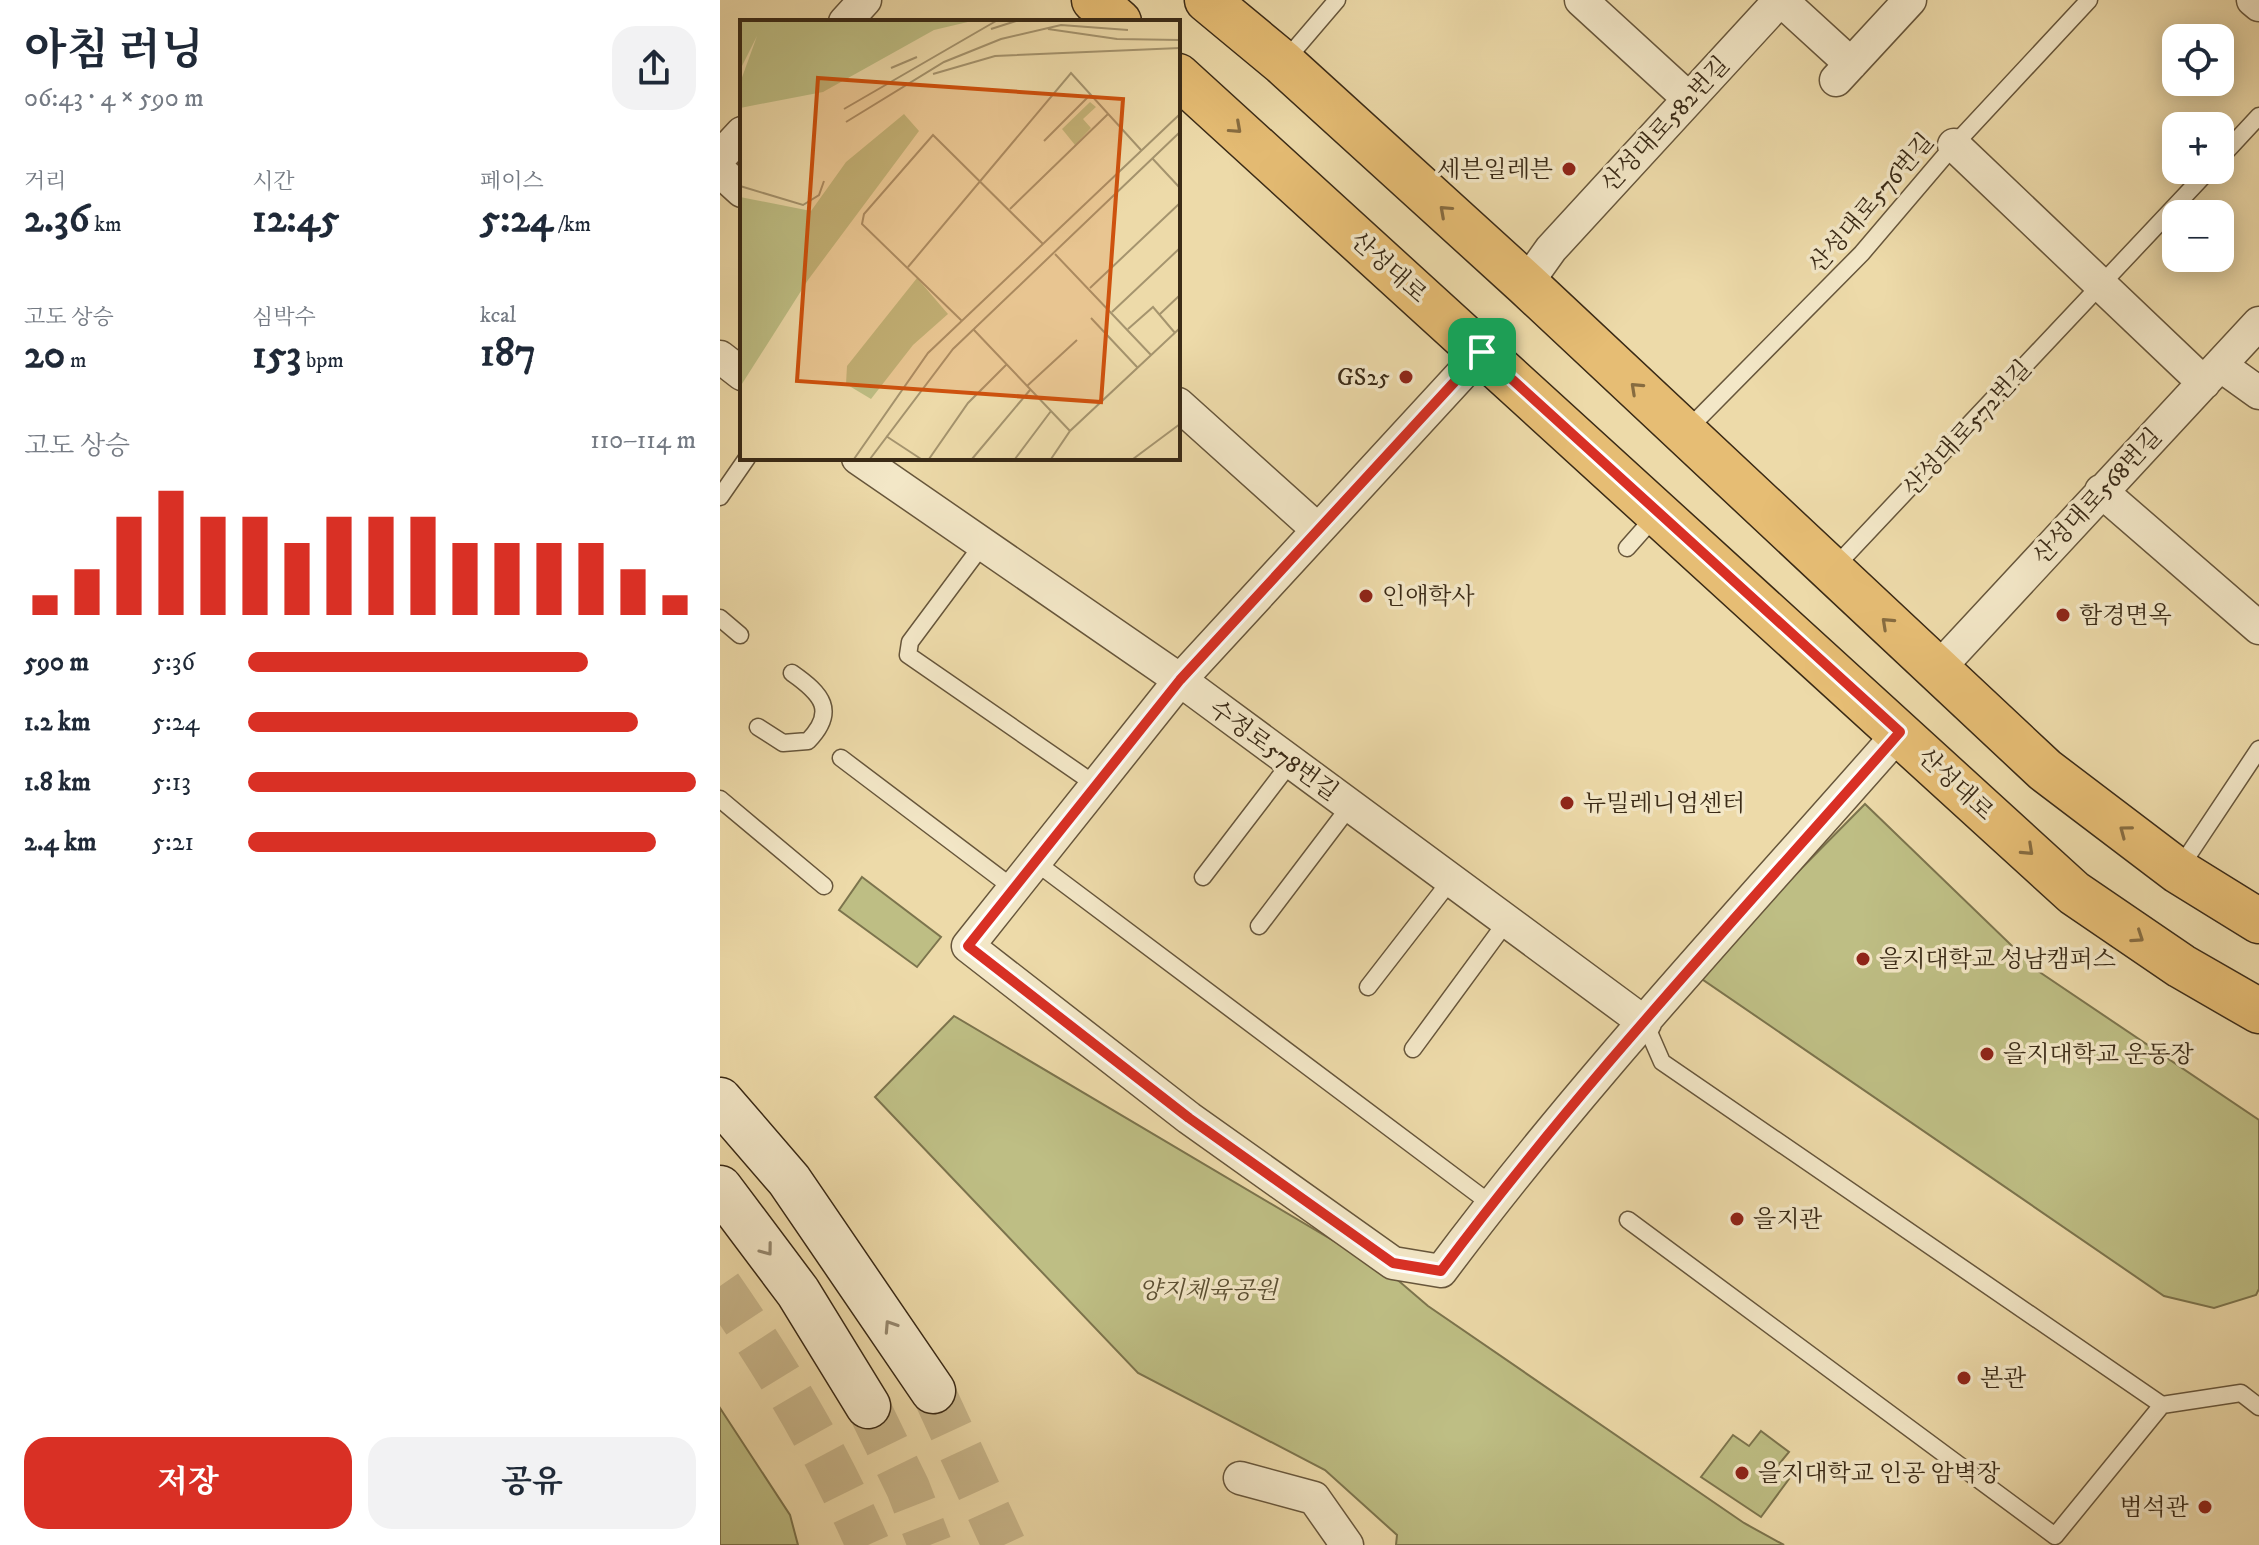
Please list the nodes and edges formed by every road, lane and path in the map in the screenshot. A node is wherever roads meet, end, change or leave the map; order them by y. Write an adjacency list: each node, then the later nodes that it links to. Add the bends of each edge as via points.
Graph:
1 (865, 0): 11 (street)
2 (1094, 0): 12 (main road)
3 (1207, 0): 13 (main road)
4 (1337, 0): 13 (lane)
5 (1581, 0): 15 (street)
6 (1780, 0): 7 (street, via 1843,72); 15 (street, 산성대로582번길)
7 (1910, 0)
8 (2089, 0): 19 (lane, 산성대로576번길)
9 (2253, 0): 10 (street)
10 (2259, 5)
11 (847, 20)
12 (1117, 20)
13 (1283, 63): 24 (main road, one-way to 13)
14 (1180, 78): 27 (main road, 산성대로, one-way to 27)
15 (1688, 98): 24 (street, 산성대로582번길, via 1551,249)
16 (2259, 116): 18 (lane)
17 (740, 135): 20 (street)
18 (2234, 143)
19 (1954, 145): 25 (street); 33 (lane, 산성대로576번길, via 1862,253)
20 (720, 157)
21 (720, 171): 23 (street)
22 (2196, 184): 25 (lane, 산성대로572번길)
23 (740, 189)
24 (1526, 284): 33 (main road, one-way to 24)
25 (2103, 285): 30 (street); 42 (lane, 산성대로572번길)
26 (2259, 323): 30 (street, 산성대로568번길)
27 (1482, 352): 38 (main road, 산성대로); 39 (street)
28 (720, 357): 29 (street)
29 (740, 372)
30 (2212, 374): 31 (street); 36 (street, 산성대로568번길)
31 (2259, 393)
32 (1180, 406): 39 (street)
33 (1684, 433): 42 (main road)
34 (746, 460): 37 (lane)
35 (861, 460): 40 (street, 수정로578번길)
36 (2101, 491): 44 (street); 46 (street, 산성대로568번길)
37 (720, 497)
38 (1659, 513): 41 (lane); 50 (main road, 산성대로)
39 (1317, 529): 48 (street)
40 (983, 544): 48 (street, 수정로578번길); 54 (lane, via 910,642 908,655)
41 (1627, 548)
42 (1831, 571): 46 (main road, one-way to 42)
43 (720, 618): 45 (lane)
44 (2259, 628)
45 (740, 635)
46 (1937, 670): 58 (main road, one-way to 46, via 2045,770)
47 (792, 673): 49 (lane, via 813,688 824,706 821,727 808,741 783,743)
48 (1180, 680): 53 (street, 수정로578번길); 54 (street)
49 (758, 727)
50 (1900, 732): 67 (main road, 산성대로, one-way to 67, via 2074,893 2181,966); 68 (street)
51 (2259, 749): 58 (lane)
52 (841, 758): 62 (lane)
53 (1291, 762): 56 (street, 수정로578번길); 59 (lane)
54 (1096, 785): 57 (street)
55 (720, 799): 61 (lane)
56 (1350, 806): 60 (street, 수정로578번길); 65 (lane)
57 (1034, 861): 62 (street); 72 (lane)
58 (2178, 871): 64 (main road)
59 (1203, 877)
60 (1451, 880): 63 (street, 수정로578번길); 66 (lane)
61 (824, 886)
62 (1013, 888): 72 (street, via 968,946 1189,1118 1393,1263 1441,1271)
63 (1507, 921): 68 (street, 수정로578번길); 69 (lane)
64 (2259, 921)
65 (1259, 926)
66 (1368, 987)
67 (2259, 1011)
68 (1645, 1023): 72 (street); 75 (lane, via 1662,1062)
69 (1413, 1049)
70 (720, 1100): 74 (main road, one-way to 70, via 789,1180)
71 (720, 1188): 76 (main road, one-way to 76, via 798,1292)
72 (1491, 1204)
73 (1628, 1220): 75 (lane, via 2055,1536)
74 (933, 1391)
75 (2162, 1405): 77 (lane, via 2241,1393)
76 (868, 1406)
77 (2259, 1407)
78 (1240, 1478): 79 (street, via 1314,1498)
79 (1347, 1545)

